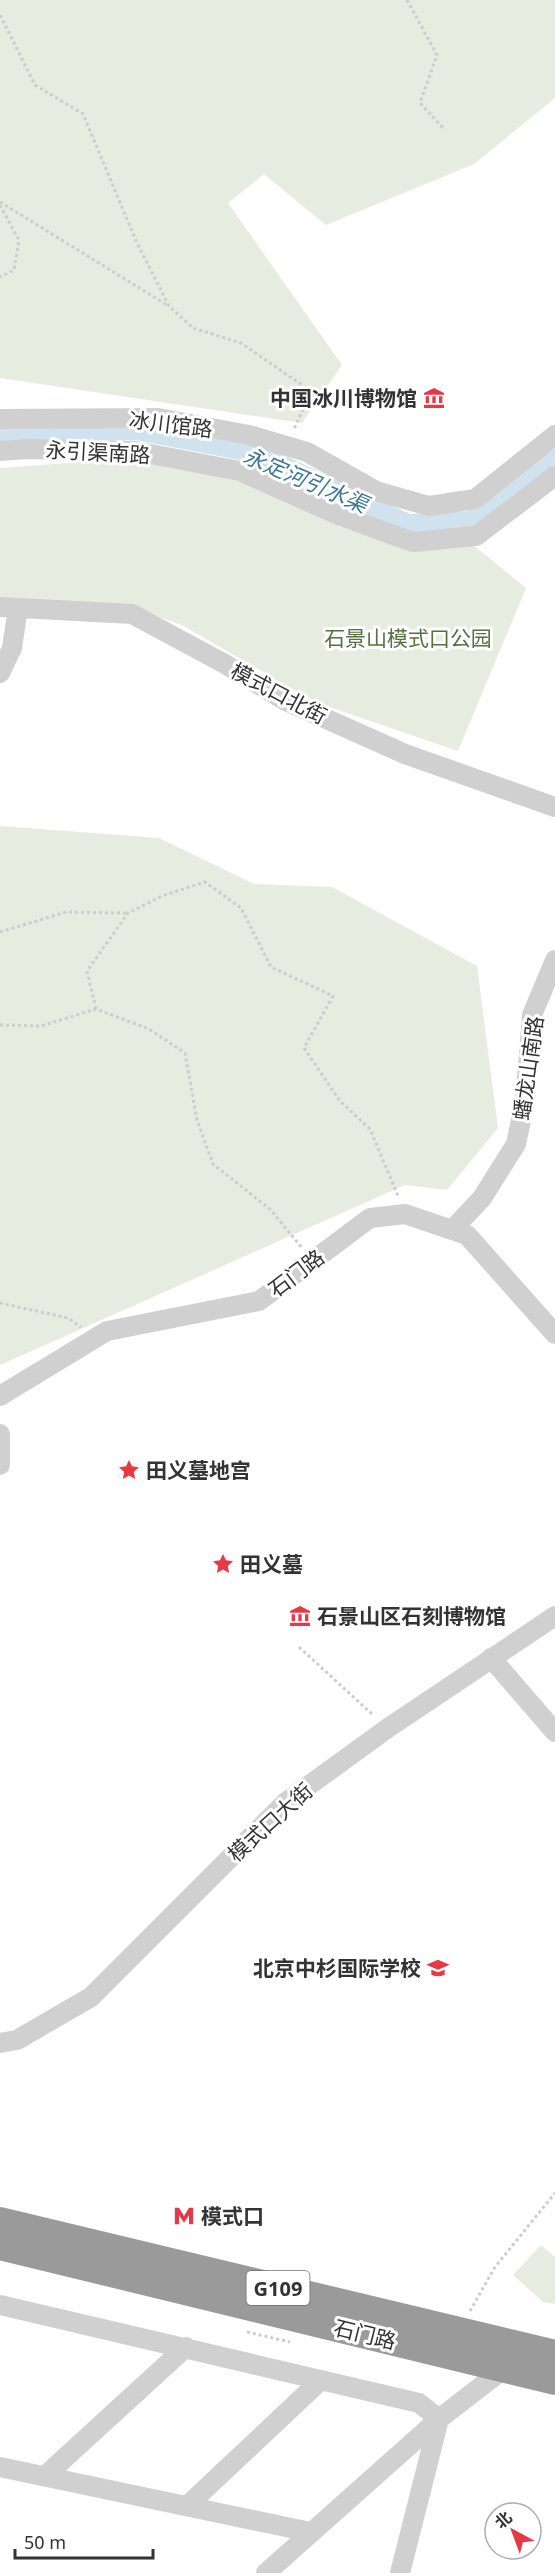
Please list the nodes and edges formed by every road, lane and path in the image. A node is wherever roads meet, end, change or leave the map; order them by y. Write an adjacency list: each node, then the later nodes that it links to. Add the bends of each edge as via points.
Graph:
1 (407, 0): 3 (path, via 436,55 420,103)
2 (0, 15): 6 (path, via 35,85 82,114 136,243)
3 (445, 130)
4 (0, 204): 5 (path, via 19,240 14,270); 6 (path)
5 (0, 277)
6 (169, 306): 9 (path, via 193,328 241,343 305,387 306,403)
7 (0, 419): 9 (street, 冰川馆路, via 158,418)
8 (555, 435): 9 (street, 冰川馆路, via 475,499 429,506 376,491 307,452)
9 (286, 446)
10 (0, 452): 11 (street, 永引渠南路, via 135,451 240,471 338,515 412,542 476,536)
11 (555, 476)
12 (9, 607): 13 (street, via 12,648); 14 (street, 模式口北街, via 132,614 284,700 405,754)
13 (0, 673)
14 (555, 807)
15 (128, 913): 16 (path, via 66,912); 18 (path, via 87,971); 20 (path, via 162,896 205,882 241,908 271,967 333,996 304,1048 340,1101 370,1129)
16 (0, 932)
17 (555, 960): 21 (street, 蟠龙山南路, via 532,1015 525,1102 516,1144 482,1198)
18 (96, 1009): 19 (path, via 41,1026); 22 (path, via 150,1029 185,1053 197,1120 213,1164 271,1210)
19 (0, 1025)
20 (405, 1214): 21 (street, 石门路); 22 (street, 石门路, via 370,1218)
21 (453, 1229): 24 (street, 石门路, via 466,1234)
22 (313, 1261): 25 (street, 石门路, via 259,1301 107,1331)
23 (0, 1303): 25 (path, via 68,1318)
24 (555, 1334)
25 (97, 1337): 26 (street, 石门路)
26 (0, 1396)
27 (0, 1434): 28 (street)
28 (0, 1465)
29 (555, 1616): 31 (street, 模式口大街)
30 (299, 1647): 32 (path)
31 (491, 1658): 32 (street, 模式口大街); 33 (street)
32 (388, 1728): 34 (street, 模式口大街, via 286,1802 91,1997 16,2040)
33 (555, 1732)
34 (0, 2043)
35 (555, 2193): 39 (path, via 495,2267)
36 (0, 2222): 39 (highway, 石门路 / G109)
37 (0, 2245): 42 (highway, 石门路 / G109)
38 (0, 2305): 40 (street)
39 (459, 2331): 42 (highway, 石门路 / G109)
40 (186, 2347): 43 (street); 47 (street)
41 (555, 2355): 42 (highway, 石门路 / G109)
42 (512, 2358): 44 (highway, 石门路 / G109); 45 (street)
43 (321, 2380): 45 (street, via 419,2403); 48 (street)
44 (555, 2380)
45 (439, 2419): 49 (street); 51 (street)
46 (0, 2467): 47 (street)
47 (45, 2476): 48 (street)
48 (187, 2506): 49 (street)
49 (310, 2532): 50 (street)
50 (266, 2573)
51 (400, 2573)

